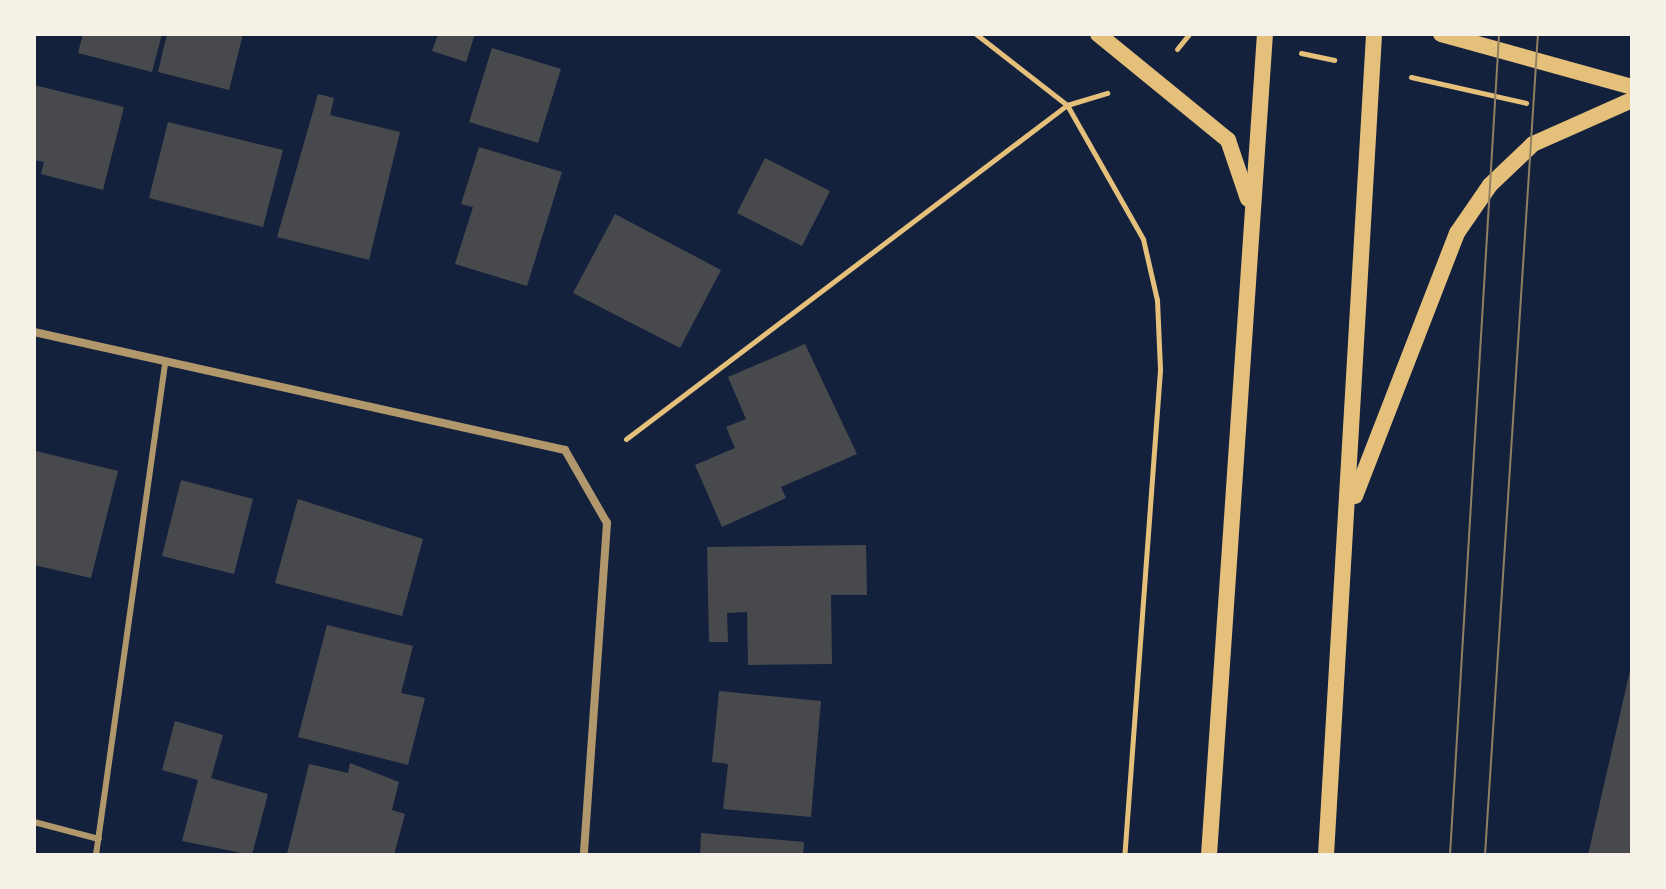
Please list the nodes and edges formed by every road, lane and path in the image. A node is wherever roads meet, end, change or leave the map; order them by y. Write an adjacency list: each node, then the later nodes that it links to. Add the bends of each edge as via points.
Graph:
1 (976, 34): 8 (path)
2 (1098, 34): 9 (main road, via 1228,140)
3 (1265, 34): 9 (main road)
4 (1374, 34): 13 (main road)
5 (1441, 34): 6 (main road)
6 (1632, 87)
7 (1632, 100): 13 (main road, via 1533,144 1490,185 1457,233)
8 (1067, 105): 12 (path); 18 (path, via 1137,225 1157,300 1160,370)
9 (1251, 214): 19 (main road)
10 (34, 332): 11 (street)
11 (165, 365): 15 (lane); 17 (street, via 565,450 607,523)
12 (626, 439)
13 (1349, 512): 20 (main road)
14 (34, 822): 15 (lane)
15 (99, 839): 16 (lane)
16 (96, 855)
17 (584, 855)
18 (1124, 855)
19 (1209, 855)
20 (1326, 855)

